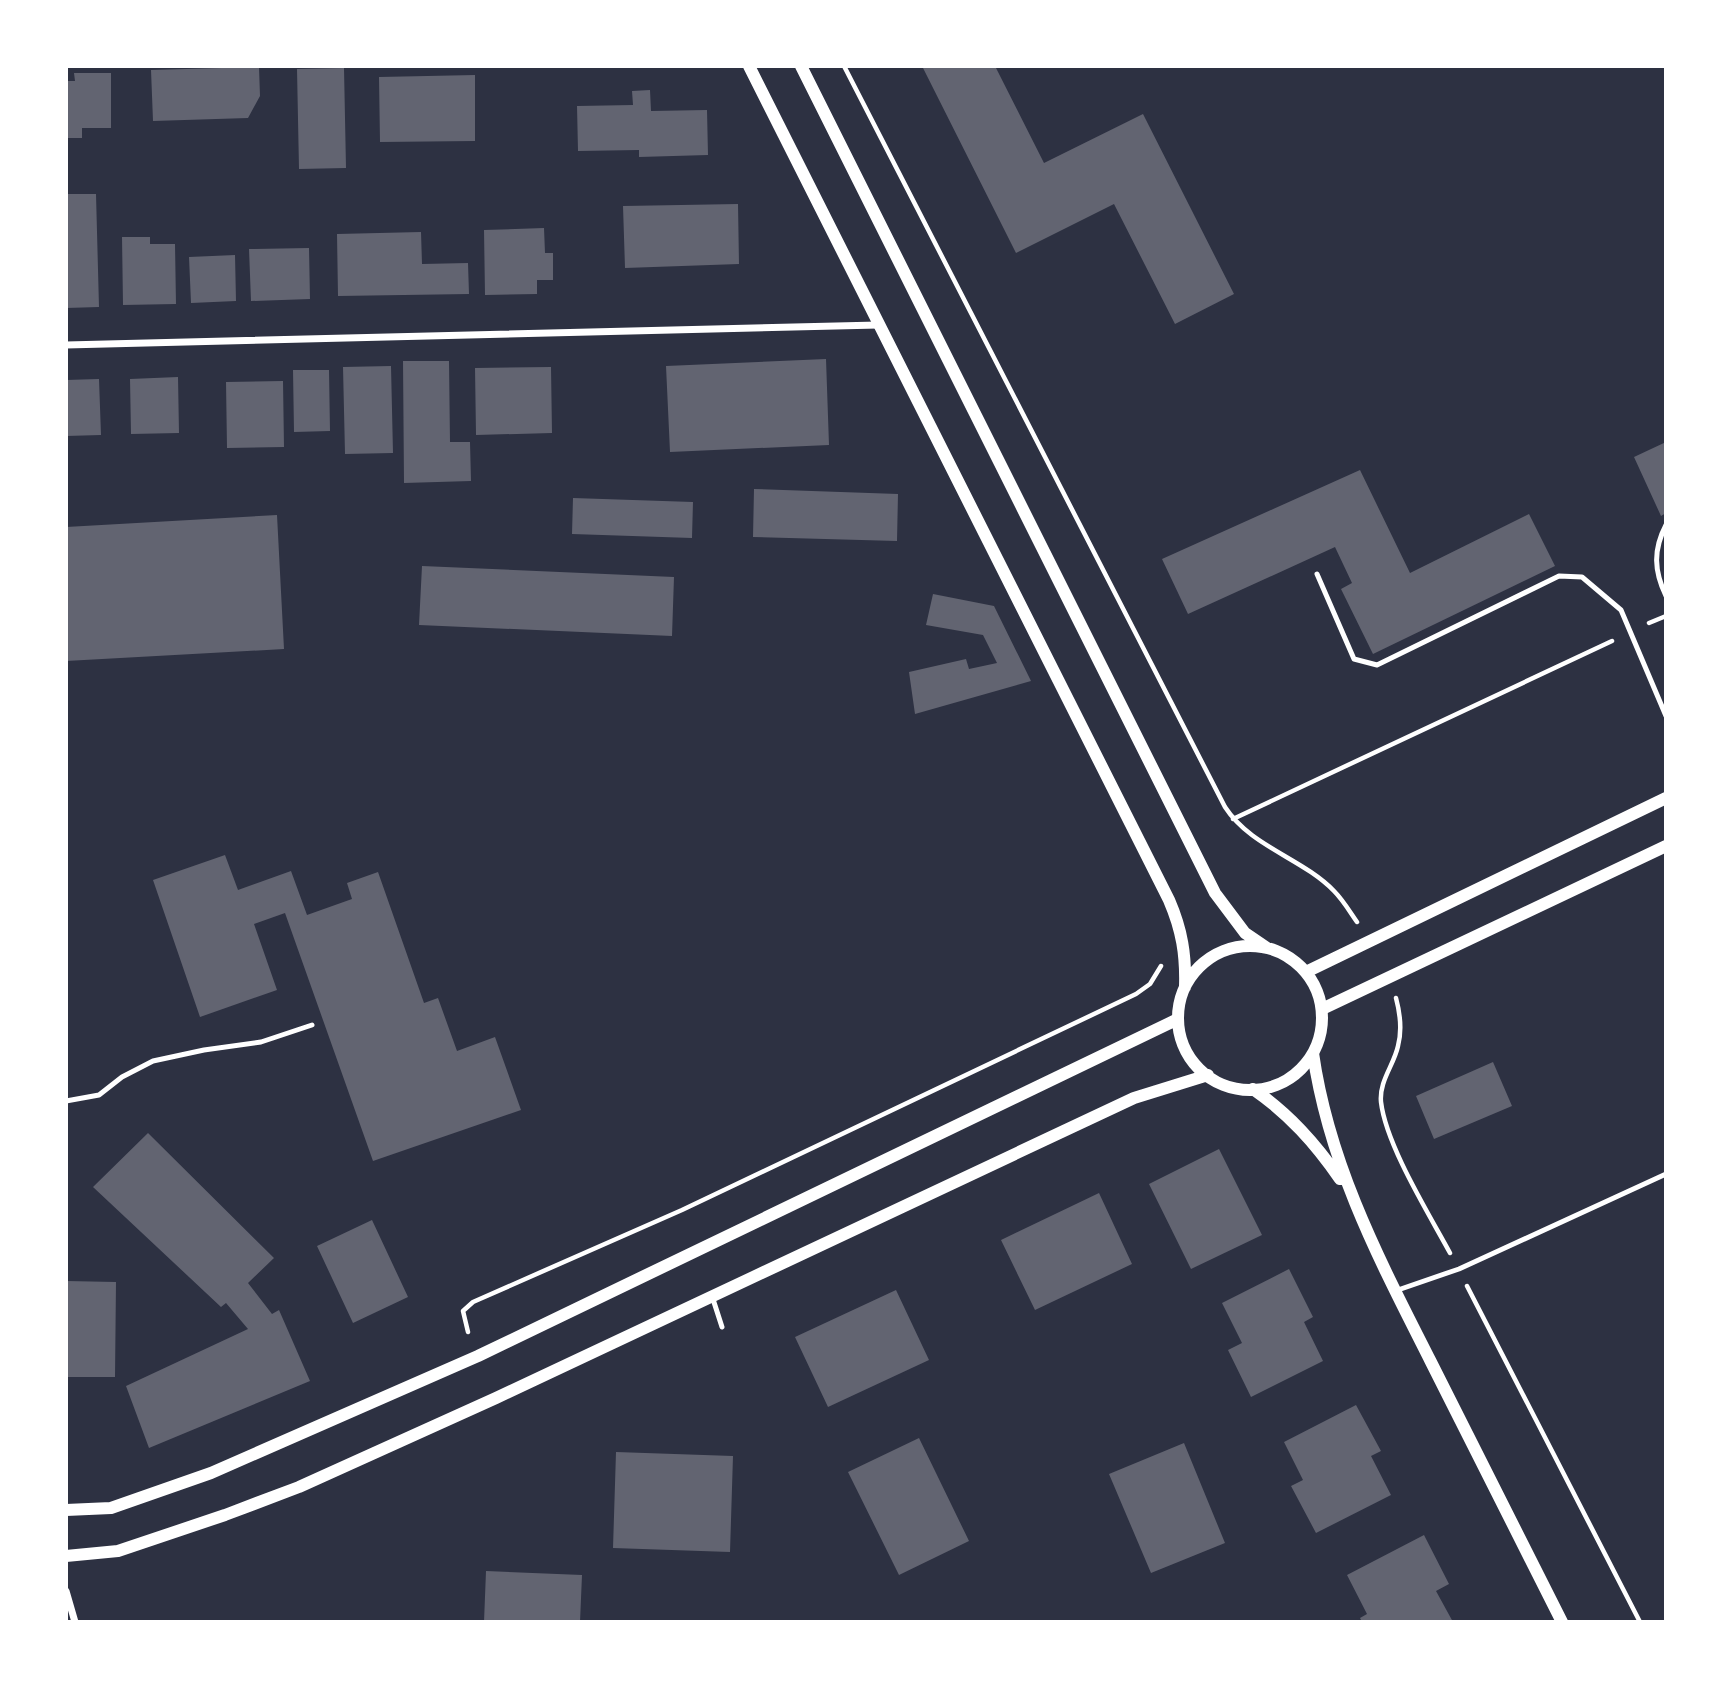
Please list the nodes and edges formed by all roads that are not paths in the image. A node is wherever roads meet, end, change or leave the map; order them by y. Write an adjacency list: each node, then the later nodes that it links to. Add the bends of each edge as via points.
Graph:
1 (749, 66): 3 (street)
2 (802, 66): 11 (street, via 1191,848 1231,916)
3 (878, 325): 4 (street); 13 (street, via 1169,901 1183,939)
4 (66, 345)
5 (1665, 525): 7 (lane, via 1655,559)
6 (1317, 574): 8 (lane, via 1354,659 1377,665 1559,576 1582,576 1620,610)
7 (1665, 596)
8 (1665, 716)
9 (1665, 798): 12 (street)
10 (1665, 846): 14 (street)
11 (1267, 948): 12 (street, via 1289,957); 13 (street, via 1244,946 1222,952 1203,963)
12 (1306, 972): 14 (street)
13 (1185, 987): 15 (street)
14 (1322, 1009): 17 (street, via 1321,1032)
15 (1178, 1019): 18 (street, via 1186,1051); 26 (street, via 478,1356 211,1473 111,1508)
16 (312, 1025): 20 (lane, via 261,1042 153,1061 122,1076 100,1095)
17 (1313, 1054): 19 (street, via 1289,1079); 22 (street, via 1331,1138)
18 (1208, 1075): 19 (street, via 1229,1086); 24 (street, via 1134,1098)
19 (1253, 1089): 22 (street, via 1295,1122)
20 (66, 1101)
21 (1665, 1174): 23 (lane, via 1459,1269)
22 (1349, 1191): 23 (street)
23 (1395, 1291): 30 (street)
24 (712, 1296): 25 (lane); 27 (street, via 299,1487 118,1551)
25 (722, 1327)
26 (66, 1510)
27 (66, 1556)
28 (66, 1591): 29 (street)
29 (75, 1622)
30 (1562, 1622)

